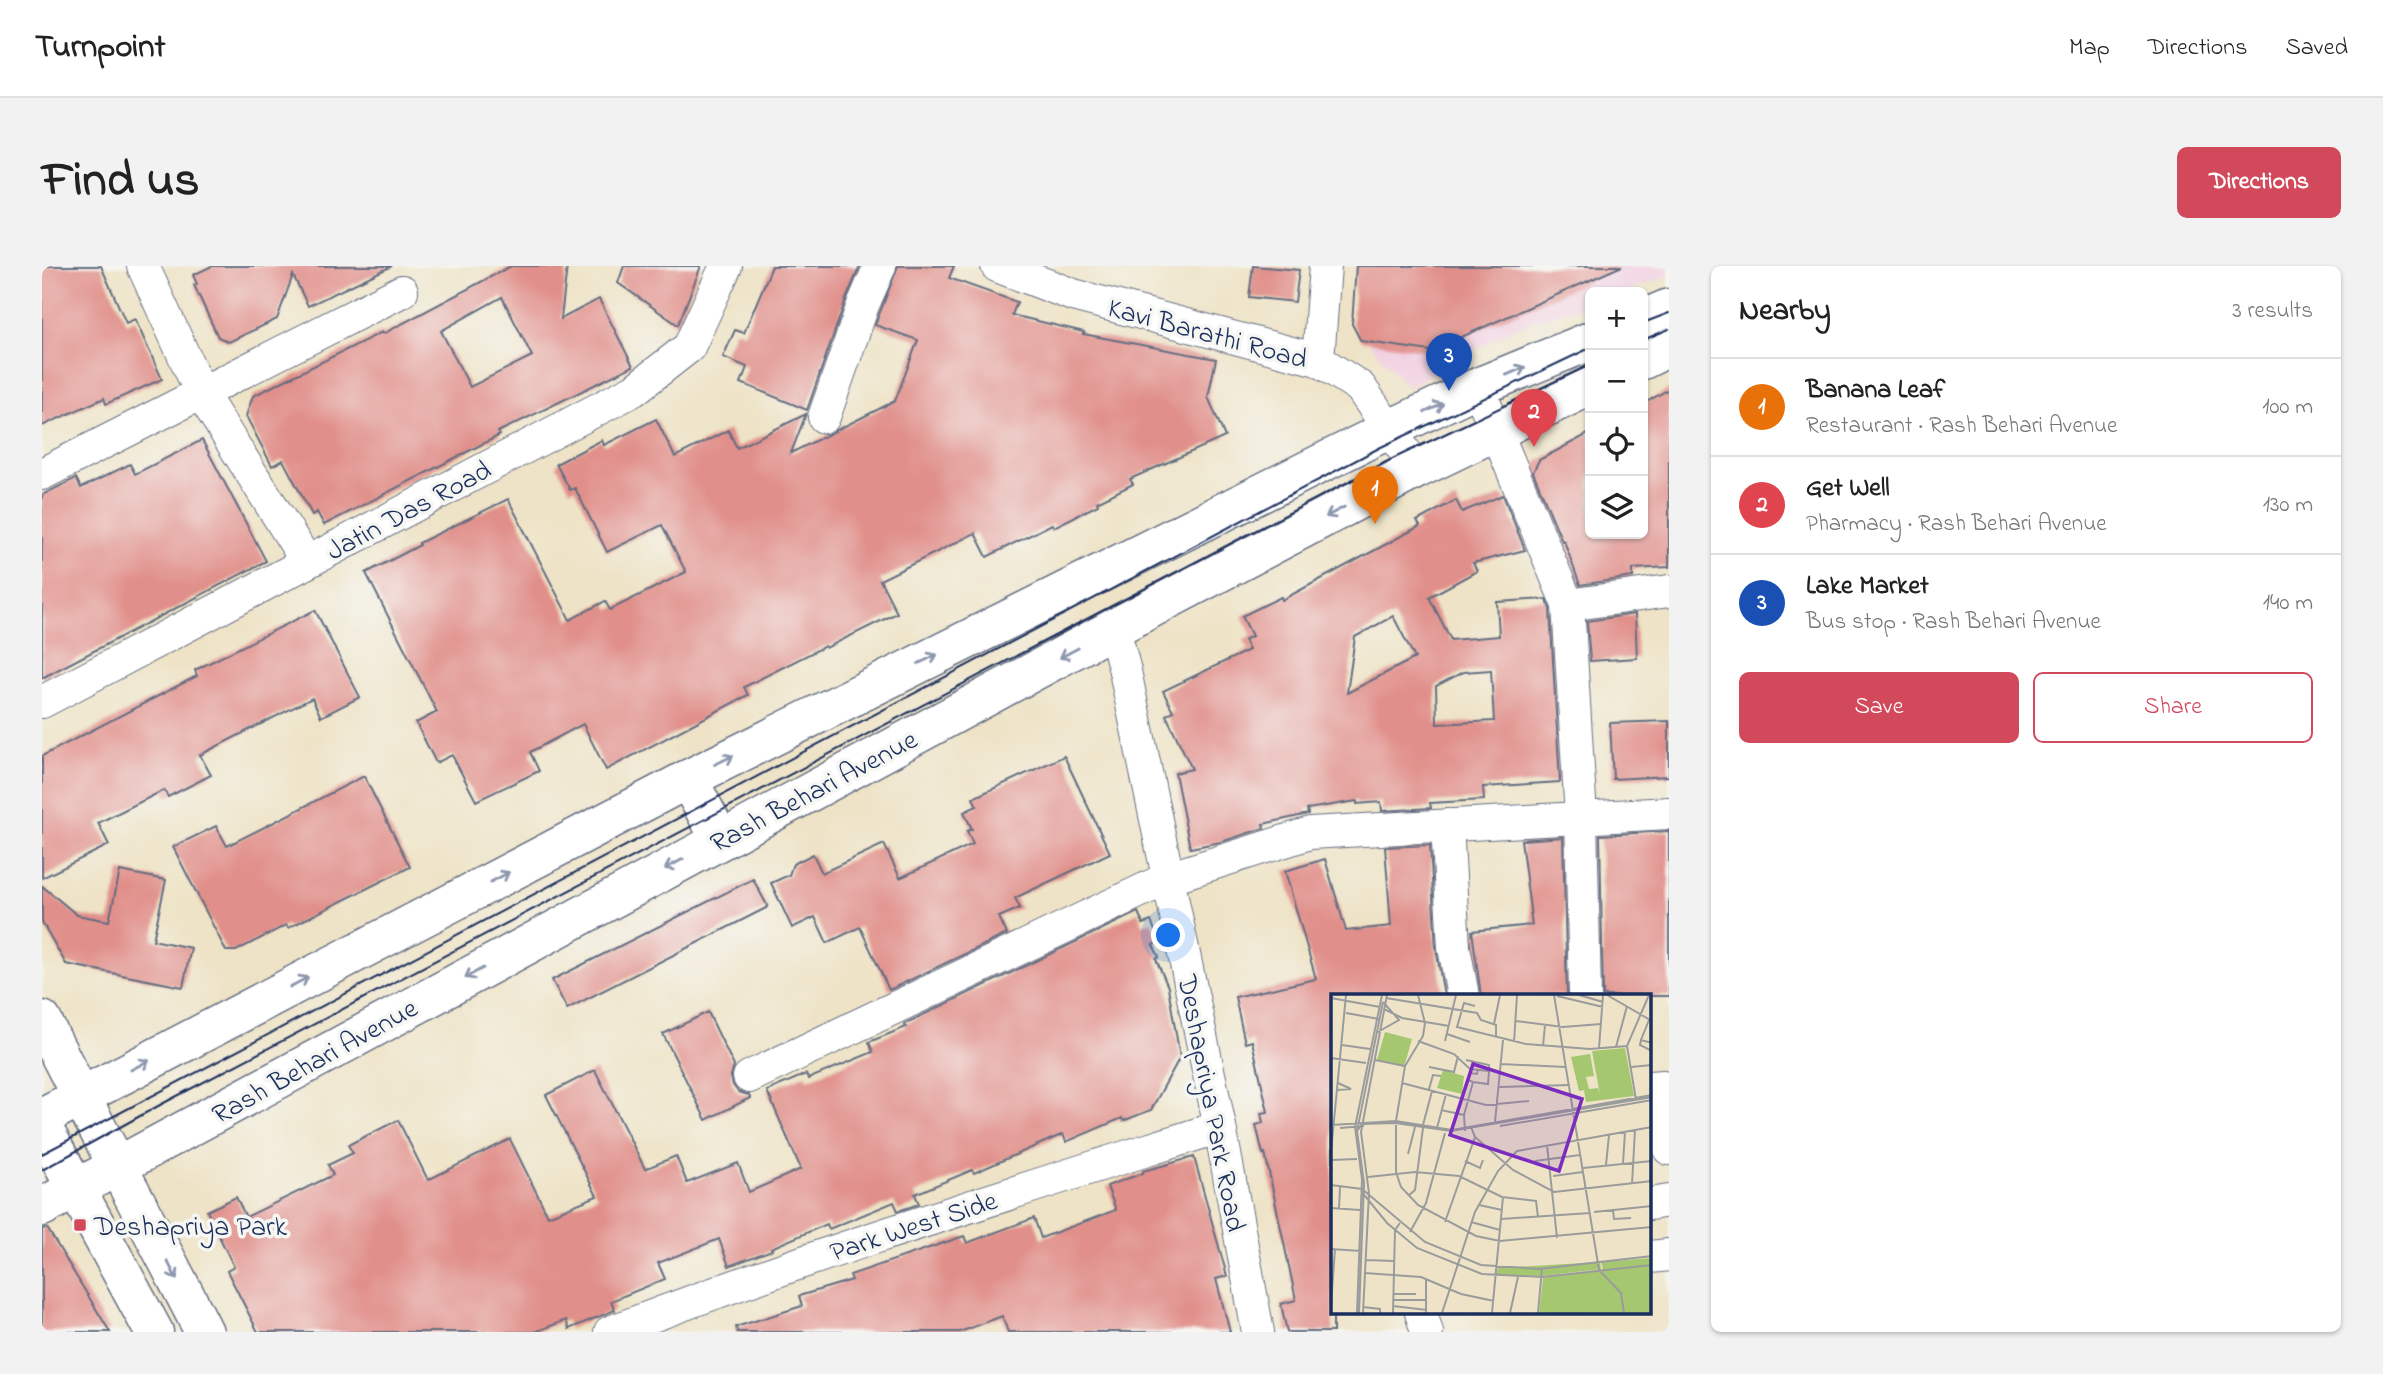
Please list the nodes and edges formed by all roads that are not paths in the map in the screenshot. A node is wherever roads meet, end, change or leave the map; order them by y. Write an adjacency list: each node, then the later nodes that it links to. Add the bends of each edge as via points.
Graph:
1 (143, 266): 15 (street)
2 (726, 266): 21 (street, Jatin Das Road, via 689,347 634,390)
3 (880, 266): 16 (street)
4 (997, 266): 12 (street, Kavi Barathi Road, via 1073,295)
5 (1325, 266): 12 (street)
6 (402, 291): 15 (street)
7 (1669, 308): 8 (main road)
8 (1648, 317)
9 (1585, 343): 13 (main road, one-way to 9)
10 (1669, 347): 11 (main road)
11 (1648, 357)
12 (1318, 360): 17 (street, Kavi Barathi Road, via 1360,387)
13 (1478, 387): 17 (main road, one-way to 13); 18 (street)
14 (1585, 388): 18 (main road, Rash Behari Avenue)
15 (201, 393): 20 (street); 21 (street)
16 (824, 417)
17 (1391, 429): 19 (street, Kavi Barathi Road); 26 (main road, one-way to 17)
18 (1497, 432): 19 (main road, Rash Behari Avenue); 23 (street)
19 (1417, 469): 24 (main road, Rash Behari Avenue, one-way to 24)
20 (42, 474)
21 (307, 562): 25 (street, Jatin Das Road)
22 (1669, 592): 23 (street)
23 (1568, 605): 28 (street)
24 (1114, 628): 30 (main road, Rash Behari Avenue, one-way to 30); 31 (street, Deshapriya Park Road)
25 (42, 702)
26 (688, 779): 30 (main road); 37 (main road, one-way to 26)
27 (1669, 813): 28 (street)
28 (1580, 817): 29 (street); 33 (street)
29 (1447, 825): 31 (street, via 1310,833); 32 (street, via 1454,947)
30 (720, 839): 42 (main road, Rash Behari Avenue, one-way to 42)
31 (1168, 878): 35 (street); 40 (street, Deshapriya Park Road)
32 (1463, 994)
33 (1585, 994)
34 (42, 1020): 37 (main road)
35 (749, 1077)
36 (1652, 1087): 41 (street, via 1663,1086)
37 (80, 1097): 38 (main road); 42 (main road)
38 (42, 1117)
39 (42, 1126): 43 (main road)
40 (1220, 1127): 48 (street, Park West Side, via 895,1230); 49 (street, Deshapriya Park Road)
41 (1669, 1149)
42 (118, 1166): 43 (main road, Rash Behari Avenue); 47 (main road, one-way to 47)
43 (76, 1188): 44 (main road, Rash Behari Avenue); 46 (main road)
44 (42, 1207)
45 (1421, 1314): 50 (street)
46 (154, 1332)
47 (204, 1332)
48 (610, 1332)
49 (1258, 1332)
50 (1427, 1332)

